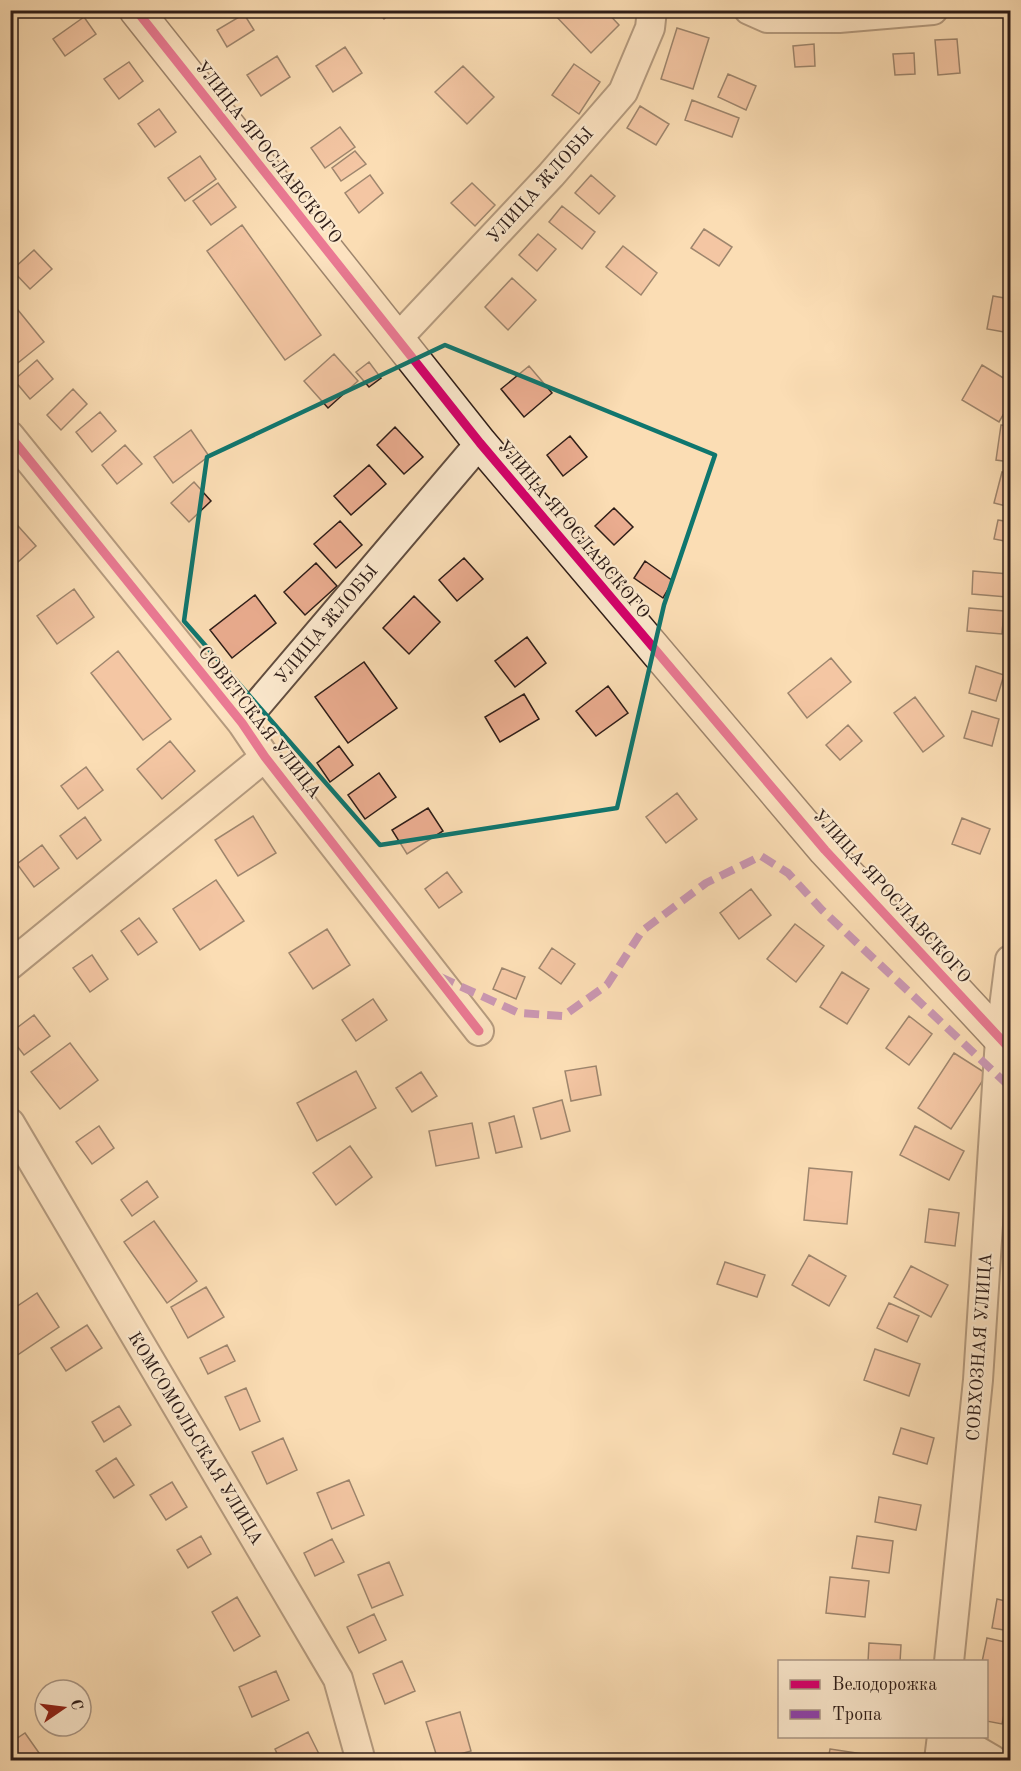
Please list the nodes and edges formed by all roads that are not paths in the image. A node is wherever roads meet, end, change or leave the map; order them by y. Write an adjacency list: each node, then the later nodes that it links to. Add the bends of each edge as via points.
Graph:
1 (136, 10): 5 (street, УЛИЦА ЯРОСЛАВСКОГО)
2 (652, 10): 5 (street, УЛИЦА ЖЛОБЫ, via 650,28 623,92)
3 (749, 10): 4 (street, via 768,18 839,18)
4 (933, 10)
5 (396, 340): 7 (street, УЛИЦА ЯРОСЛАВСКОГО)
6 (10, 436): 8 (street, СОВЕТСКАЯ УЛИЦА)
7 (480, 443): 8 (street, УЛИЦА ЖЛОБЫ); 13 (street, УЛИЦА ЯРОСЛАВСКОГО, via 825,850)
8 (242, 723): 9 (street, СОВЕТСКАЯ УЛИЦА)
9 (266, 757): 11 (street); 12 (street, СОВЕТСКАЯ УЛИЦА)
10 (1011, 960): 13 (street, СОВХОЗНАЯ УЛИЦА)
11 (10, 966)
12 (479, 1031)
13 (1005, 1044): 15 (street, СОВХОЗНАЯ УЛИЦА, via 978,1380)
14 (10, 1123): 18 (street, КОМСОМОЛЬСКАЯ УЛИЦА, via 338,1679 359,1754)
15 (949, 1660)
16 (942, 1738): 19 (street)
17 (954, 1738): 20 (street)
18 (357, 1761)
19 (939, 1761)
20 (993, 1761)

